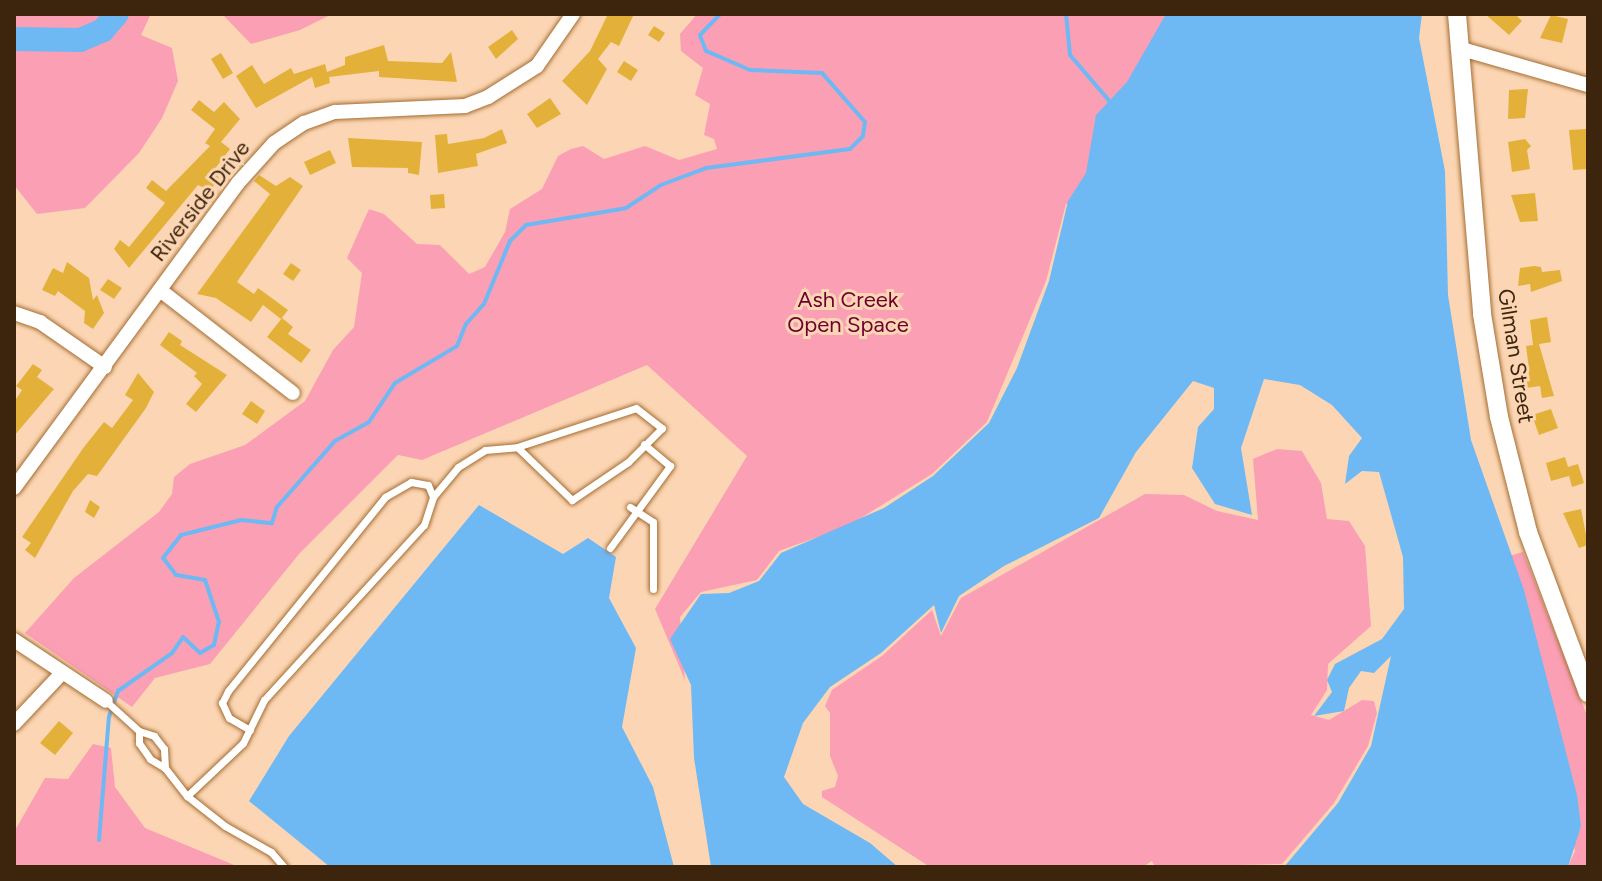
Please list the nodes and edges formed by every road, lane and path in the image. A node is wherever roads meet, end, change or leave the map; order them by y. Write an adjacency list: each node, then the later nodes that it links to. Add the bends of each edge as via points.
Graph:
1 (573, 14): 5 (street, Riverside Drive, via 537,66 488,97 465,106 335,112 283,135 238,183)
2 (1457, 14): 3 (street, Gilman Street)
3 (1458, 48): 4 (street); 18 (street, Gilman Street, via 1482,314 1499,417 1528,532)
4 (1588, 85)
5 (160, 290): 7 (street, Riverside Drive); 8 (street)
6 (14, 313): 7 (street, via 40,322)
7 (105, 367): 11 (street, Riverside Drive)
8 (293, 393)
9 (644, 444): 10 (lane, via 628,462 572,500); 10 (lane, via 662,428 636,408); 13 (lane, via 670,466)
10 (517, 447): 12 (lane, via 485,450 458,467)
11 (14, 488)
12 (433, 497): 21 (lane, via 424,525 299,658 264,700); 21 (lane, via 428,485 411,482 385,497 228,691 222,703 229,718)
13 (634, 509): 14 (lane); 15 (lane, via 653,522)
14 (610, 548)
15 (653, 589)
16 (14, 640): 17 (street)
17 (62, 673): 19 (street); 20 (street)
18 (1588, 693)
19 (112, 705): 22 (lane)
20 (14, 724)
21 (250, 730): 24 (lane)
22 (139, 731): 23 (lane, via 139,743 150,759); 23 (lane, via 154,736 164,749)
23 (165, 768): 24 (lane)
24 (187, 796): 25 (lane, via 271,852)
25 (284, 867)

